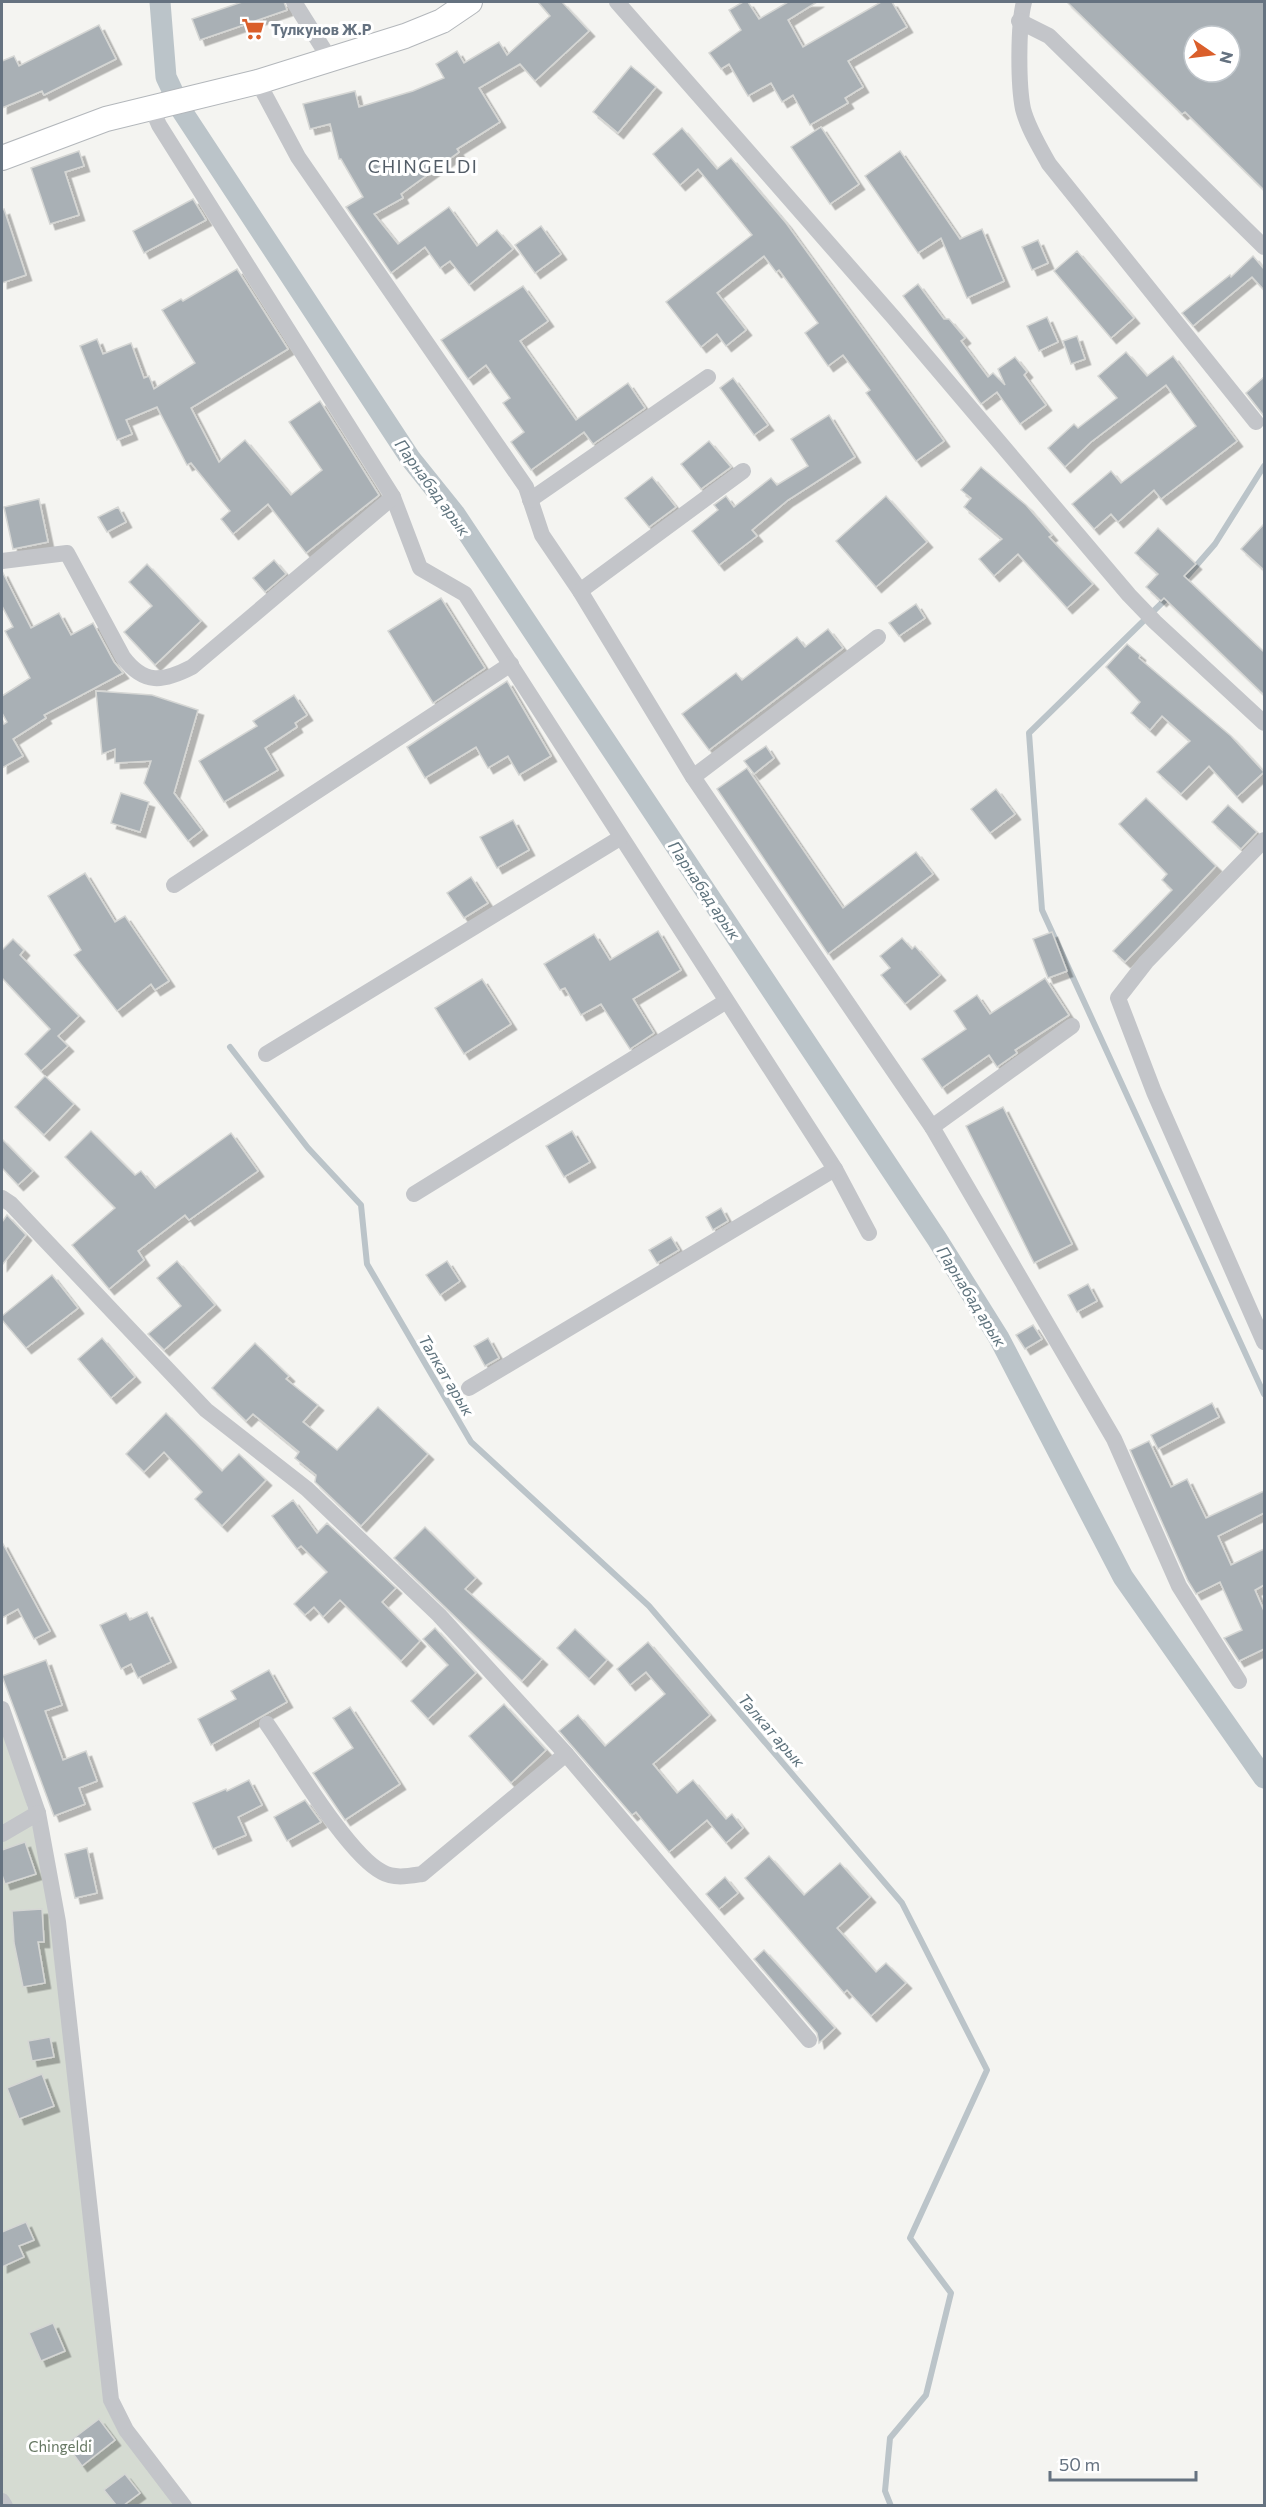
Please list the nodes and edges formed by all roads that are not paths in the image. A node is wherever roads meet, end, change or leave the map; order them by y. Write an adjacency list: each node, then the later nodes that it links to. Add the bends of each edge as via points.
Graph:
1 (294, 2): 6 (street)
2 (470, 2): 6 (main road, via 442,21)
3 (617, 2): 20 (street, via 894,318 1129,595)
4 (1024, 2): 5 (street)
5 (1019, 21): 10 (street, via 1049,36); 12 (street, via 1023,108 1049,164)
6 (332, 61): 7 (main road)
7 (258, 82): 8 (main road); 15 (street, via 298,157 526,487)
8 (151, 106): 9 (main road); 14 (street, via 159,125)
9 (2, 158)
10 (1264, 247)
11 (708, 377): 15 (street)
12 (1256, 422)
13 (743, 471): 17 (street)
14 (393, 497): 16 (street, via 192,667 170,679 134,671 67,553); 19 (street, via 420,568 465,594)
15 (530, 501): 17 (street, via 542,535)
16 (2, 561)
17 (580, 591): 21 (street)
18 (878, 637): 21 (street)
19 (511, 664): 22 (street); 24 (street)
20 (1264, 723)
21 (693, 777): 28 (street)
22 (620, 838): 25 (street); 27 (street)
23 (1264, 840): 33 (street, via 1146,962 1118,998 1154,1092)
24 (174, 885)
25 (725, 1002): 29 (street); 30 (street)
26 (1072, 1026): 28 (street)
27 (266, 1054)
28 (932, 1127): 35 (street, via 1114,1439 1179,1586)
29 (835, 1169): 32 (street); 34 (street)
30 (414, 1194)
31 (2, 1198): 38 (street, via 206,1410 307,1489 439,1615)
32 (869, 1233)
33 (1264, 1342)
34 (469, 1388)
35 (1239, 1681)
36 (2, 1709): 39 (street)
37 (267, 1724): 38 (street, via 350,1844 381,1872 401,1877 422,1874)
38 (566, 1754): 41 (street)
39 (38, 1813): 40 (street); 44 (street, via 58,1922 111,2400 126,2430)
40 (2, 1834)
41 (810, 2040)
42 (2, 2501): 43 (street)
43 (5, 2505)
44 (184, 2505)

